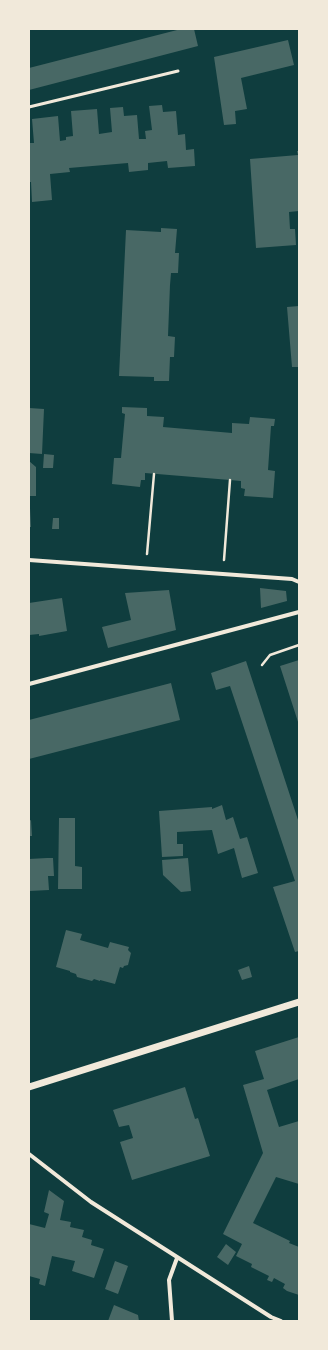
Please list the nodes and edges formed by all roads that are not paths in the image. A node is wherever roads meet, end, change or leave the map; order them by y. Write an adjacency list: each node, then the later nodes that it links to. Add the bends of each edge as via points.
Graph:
1 (178, 71): 2 (lane)
2 (29, 107)
3 (29, 560): 4 (street, via 292,579)
4 (299, 582)
5 (299, 612): 6 (street)
6 (29, 684)
7 (299, 1002): 8 (street)
8 (29, 1087)
9 (29, 1154): 10 (street, via 91,1202)
10 (177, 1258): 11 (street, via 169,1280); 12 (street)
11 (172, 1321)
12 (281, 1321)

